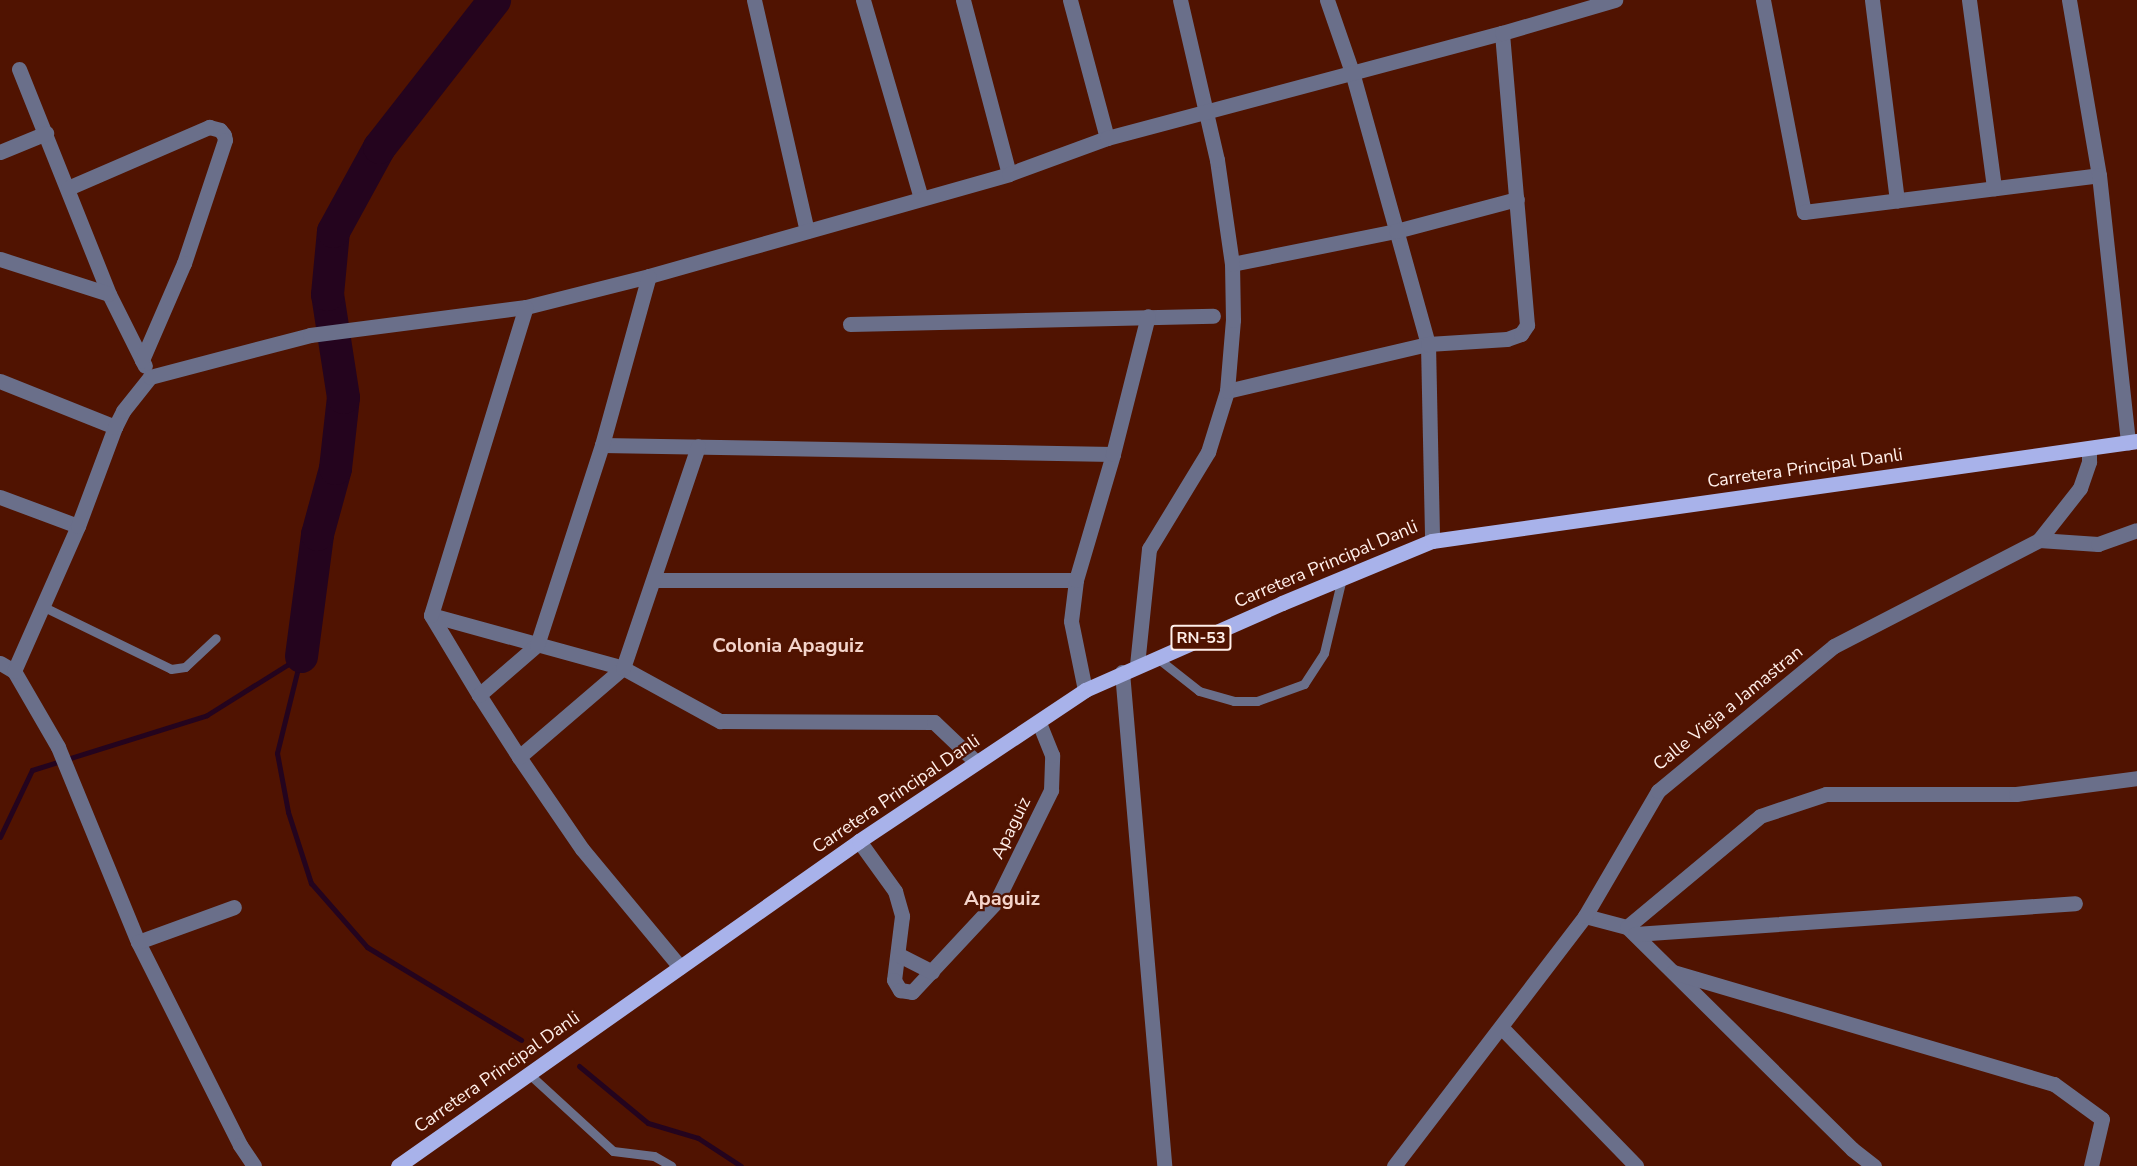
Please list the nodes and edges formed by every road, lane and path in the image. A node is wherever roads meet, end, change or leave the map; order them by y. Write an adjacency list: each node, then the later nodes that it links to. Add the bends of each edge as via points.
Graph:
1 (754, 0): 26 (street)
2 (863, 0): 23 (street)
3 (963, 0): 19 (street)
4 (1071, 0): 17 (street)
5 (1180, 0): 15 (street)
6 (1327, 0): 14 (street)
7 (1615, 0): 12 (street)
8 (1764, 0): 25 (street, via 1804,212)
9 (1872, 0): 25 (street)
10 (1969, 0): 21 (street)
11 (2068, 0): 20 (street)
12 (1502, 33): 14 (street); 24 (street)
13 (19, 69): 16 (street)
14 (1352, 72): 15 (street); 27 (street)
15 (1208, 112): 17 (street); 29 (street)
16 (46, 133): 18 (street); 22 (street)
17 (1107, 138): 19 (street)
18 (0, 152)
19 (1009, 174): 23 (street)
20 (2099, 175): 21 (street); 42 (street)
21 (1994, 188): 25 (street)
22 (68, 189): 31 (street); 37 (street, via 209,127 224,135 184,263)
23 (921, 198): 26 (street)
24 (1517, 199): 27 (street); 36 (street, via 1527,325 1521,334 1507,339)
25 (1897, 200)
26 (807, 231): 30 (street)
27 (1396, 231): 29 (street); 36 (street)
28 (0, 259): 31 (street)
29 (1232, 264): 40 (street, via 1233,320)
30 (649, 276): 32 (street); 43 (street)
31 (109, 294): 37 (street)
32 (526, 307): 38 (street, via 310,335); 56 (street)
33 (1148, 316): 34 (street); 35 (street); 46 (street)
34 (1212, 316)
35 (850, 324)
36 (1428, 344): 40 (street); 51 (street)
37 (142, 360): 38 (street)
38 (150, 377): 41 (street)
39 (0, 381): 41 (street)
40 (1227, 391): 61 (street, via 1208,452 1149,549)
41 (115, 427): 48 (street)
42 (2132, 442): 45 (main road, Carretera Principal Danli / RN-53)
43 (602, 446): 44 (street); 58 (street)
44 (698, 446): 46 (street); 53 (street)
45 (2089, 448): 50 (street, Calle Vieja a Jamastran, via 2089,462 2080,488); 51 (main road, Carretera Principal Danli / RN-53)
46 (1113, 454): 54 (street)
47 (0, 497): 48 (street)
48 (78, 526): 55 (street)
49 (2137, 530): 50 (street, via 2098,544)
50 (2039, 540): 74 (street, Calle Vieja a Jamastran, via 1834,646 1658,791)
51 (1432, 541): 52 (main road, Carretera Principal Danli / RN-53)
52 (1342, 578): 59 (main road, Carretera Principal Danli / RN-53); 59 (lane, via 1324,652 1304,684 1257,701 1234,701 1199,691)
53 (654, 580): 54 (street); 62 (street)
54 (1076, 580): 65 (street, via 1071,621)
55 (44, 607): 57 (lane, via 171,669 185,667); 63 (street)
56 (431, 615): 58 (street); 66 (street)
57 (216, 638)
58 (537, 645): 62 (street); 66 (street)
59 (1156, 657): 61 (main road, Carretera Principal Danli / RN-53)
60 (0, 663): 63 (street)
61 (1137, 665): 64 (main road, Carretera Principal Danli / RN-53)
62 (623, 668): 68 (street); 69 (street, via 720,721 934,722)
63 (14, 671): 76 (street, via 58,747)
64 (1122, 672): 65 (main road, Carretera Principal Danli / RN-53); 86 (street)
65 (1085, 690): 67 (main road, Carretera Principal Danli / RN-53)
66 (479, 695): 68 (street)
67 (1039, 722): 69 (main road, Carretera Principal Danli / RN-53); 79 (street, Apaguiz, via 1052,755 1051,790 996,902)
68 (519, 757): 78 (street, via 582,849)
69 (976, 762): 71 (main road, Carretera Principal Danli / RN-53)
70 (2137, 778): 75 (street, via 2016,794 1826,794 1760,816)
71 (859, 841): 77 (street, Apaguiz, via 895,891 902,916); 78 (main road, Carretera Principal Danli / RN-53)
72 (2075, 903): 75 (street)
73 (234, 907): 76 (street)
74 (1585, 916): 75 (street); 81 (street, Calle Vieja a Jamastran)
75 (1631, 930): 80 (street)
76 (138, 942): 83 (street)
77 (899, 955): 79 (street); 79 (street, Apaguiz, via 894,980 900,990 914,990)
78 (681, 967): 82 (main road, Carretera Principal Danli / RN-53)
79 (932, 972)
80 (1673, 972): 89 (street, via 1852,1149); 90 (street, via 2054,1084 2102,1119)
81 (1501, 1027): 87 (street, Calle Vieja a Jamastran); 88 (street)
82 (529, 1074): 84 (main road, Carretera Principal Danli / RN-53); 85 (lane, via 613,1151 654,1156)
83 (254, 1166)
84 (398, 1166)
85 (671, 1166)
86 (1164, 1166)
87 (1394, 1166)
88 (1636, 1166)
89 (1874, 1166)
90 (2091, 1166)

